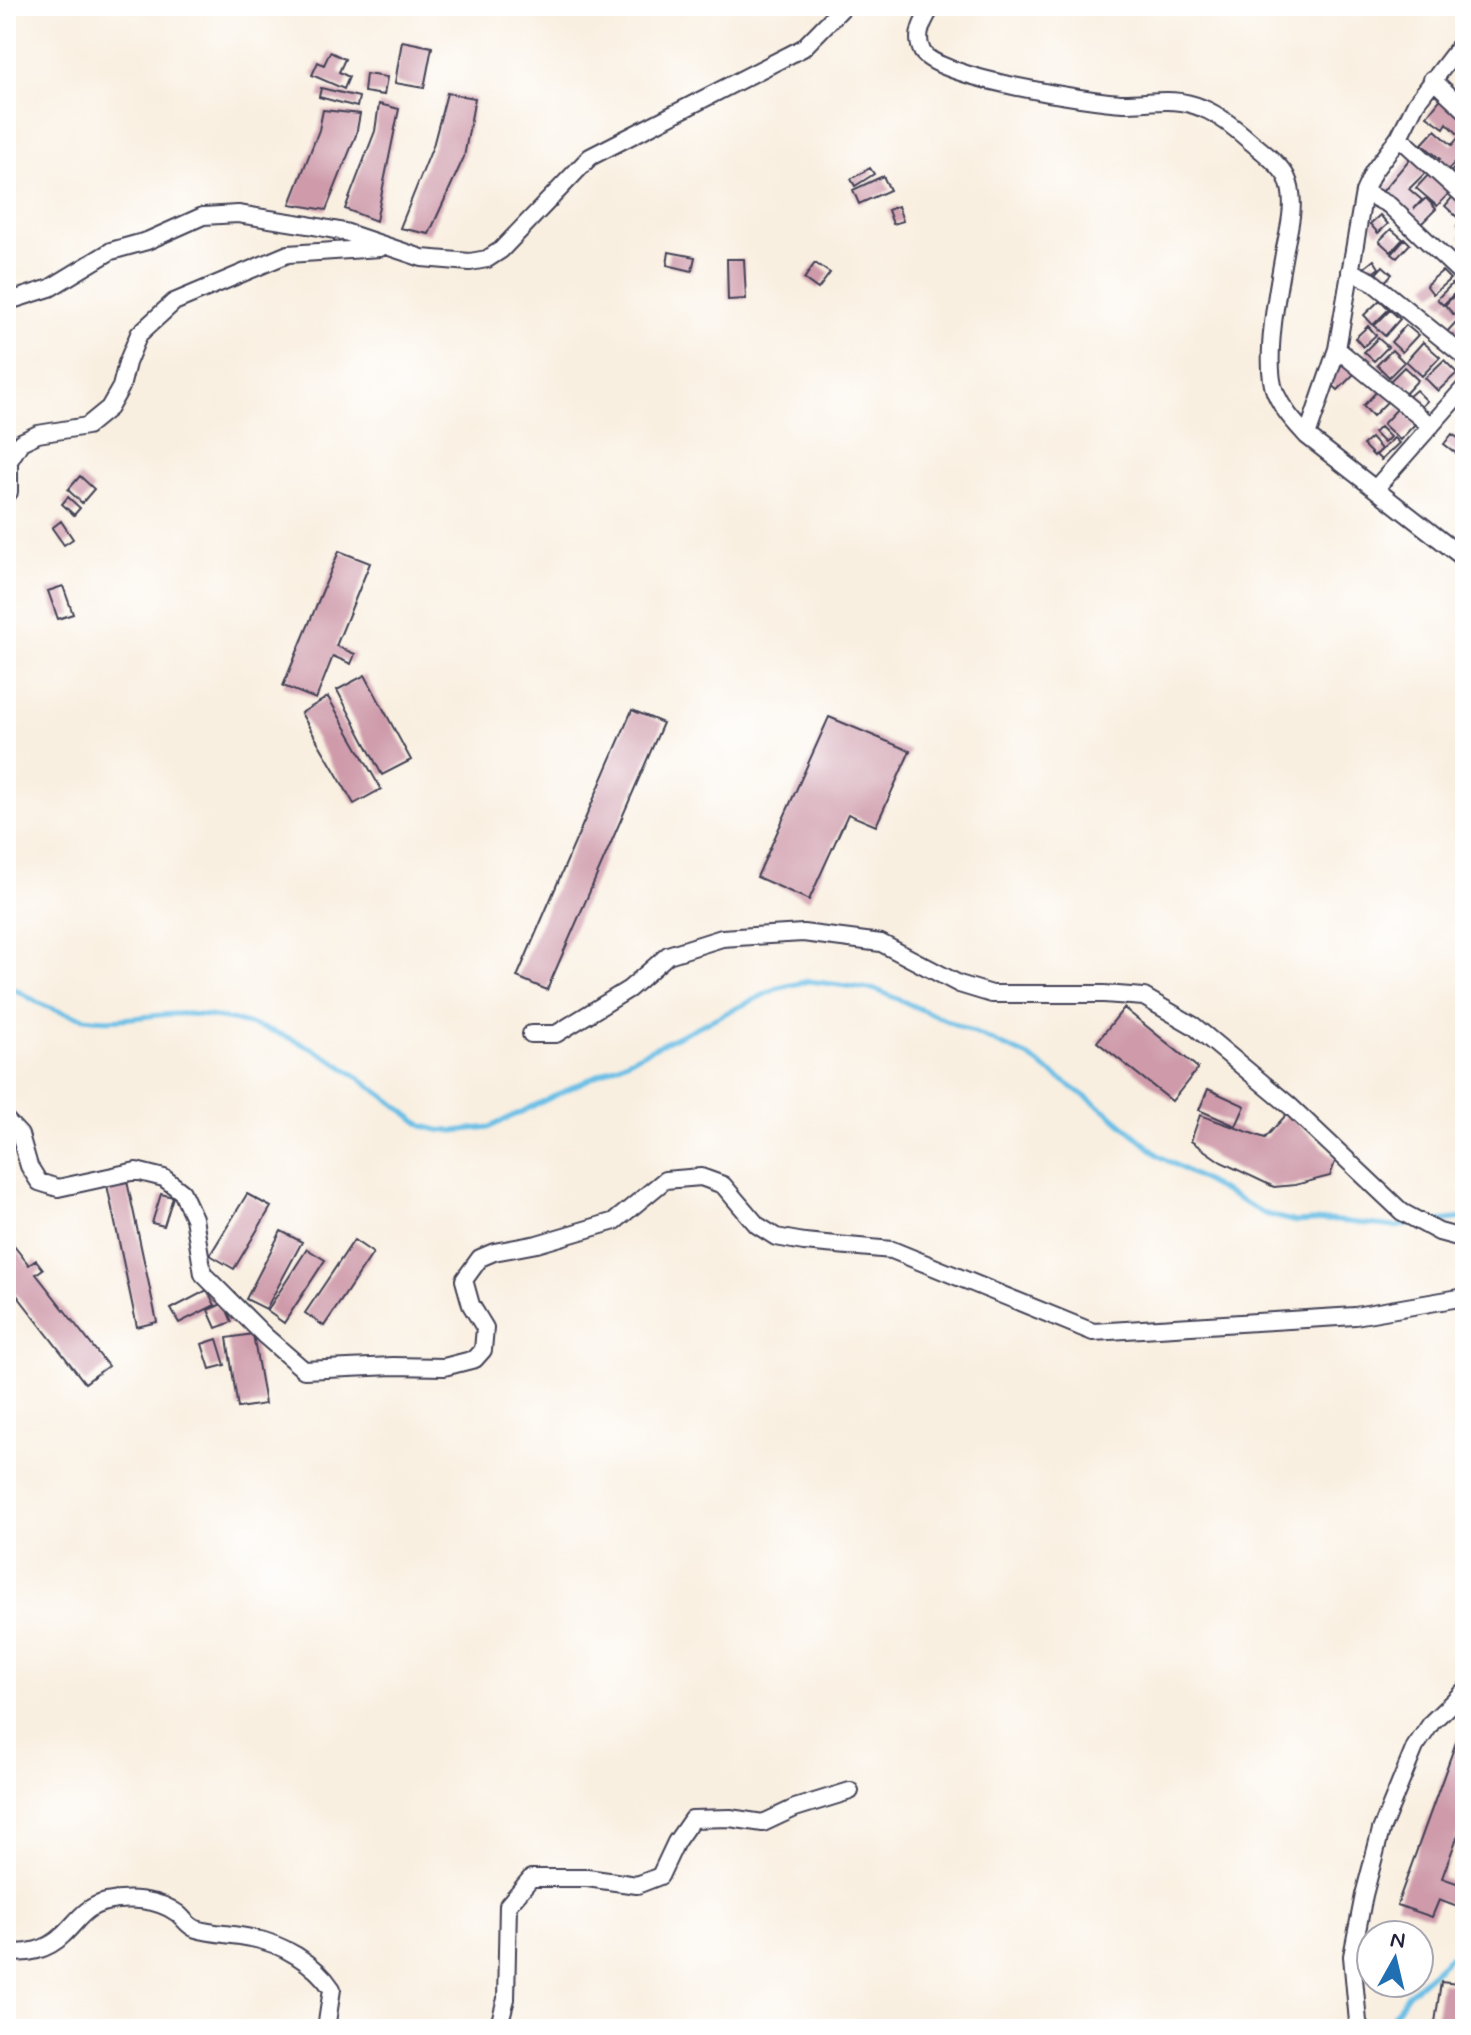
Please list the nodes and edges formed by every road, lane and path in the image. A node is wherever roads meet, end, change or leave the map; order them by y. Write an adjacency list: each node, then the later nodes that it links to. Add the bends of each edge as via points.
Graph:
1 (844, 6): 9 (street, via 803,48 590,157 487,259 422,258)
2 (932, 6): 17 (street, via 918,38 923,54 935,64 964,75 1087,100 1172,99 1202,108 1236,129 1280,168 1292,199 1271,361 1274,390)
3 (1465, 39): 4 (street)
4 (1432, 79): 5 (street); 6 (street)
5 (1465, 110)
6 (1399, 137): 7 (street); 8 (street)
7 (1364, 192): 10 (street); 11 (street, via 1389,205)
8 (1465, 197)
9 (390, 248): 12 (street, via 308,225 238,214 203,216 111,251 50,288); 19 (street, via 288,254 174,302 139,334 109,408 87,426 21,442 9,461)
10 (1350, 271): 13 (street); 14 (street, via 1371,281)
11 (1465, 277)
12 (6, 302)
13 (1337, 349): 16 (street); 17 (street)
14 (1465, 357)
15 (1465, 387): 16 (street)
16 (1431, 426): 18 (street)
17 (1307, 436): 18 (street)
18 (1375, 489): 20 (street)
19 (9, 492)
20 (1465, 559)
21 (531, 1034): 23 (street, via 556,1034 629,989 668,955 722,938 803,933 881,943 959,984 992,994 1144,997 1194,1026 1290,1106 1402,1212)
22 (6, 1120): 24 (street, via 20,1135 39,1182 58,1188 136,1171 164,1178 182,1192 194,1218 203,1274 304,1370 444,1367 475,1359 483,1350 485,1328 464,1280 480,1258 615,1221 665,1180 685,1177 723,1185 757,1225 776,1237 892,1250 1093,1332 1355,1316)
23 (1465, 1239)
24 (1465, 1297)
25 (1465, 1690): 30 (street, via 1415,1747 1381,1830 1352,1956)
26 (850, 1791): 29 (street, via 763,1823 692,1819 660,1876 637,1885 531,1878 508,1905 506,1999)
27 (6, 1952): 28 (street, via 41,1950 63,1936 85,1910 106,1902 156,1902 197,1929 255,1938 322,1974 332,1989)
28 (326, 2029)
29 (498, 2029)
30 (1361, 2029)

